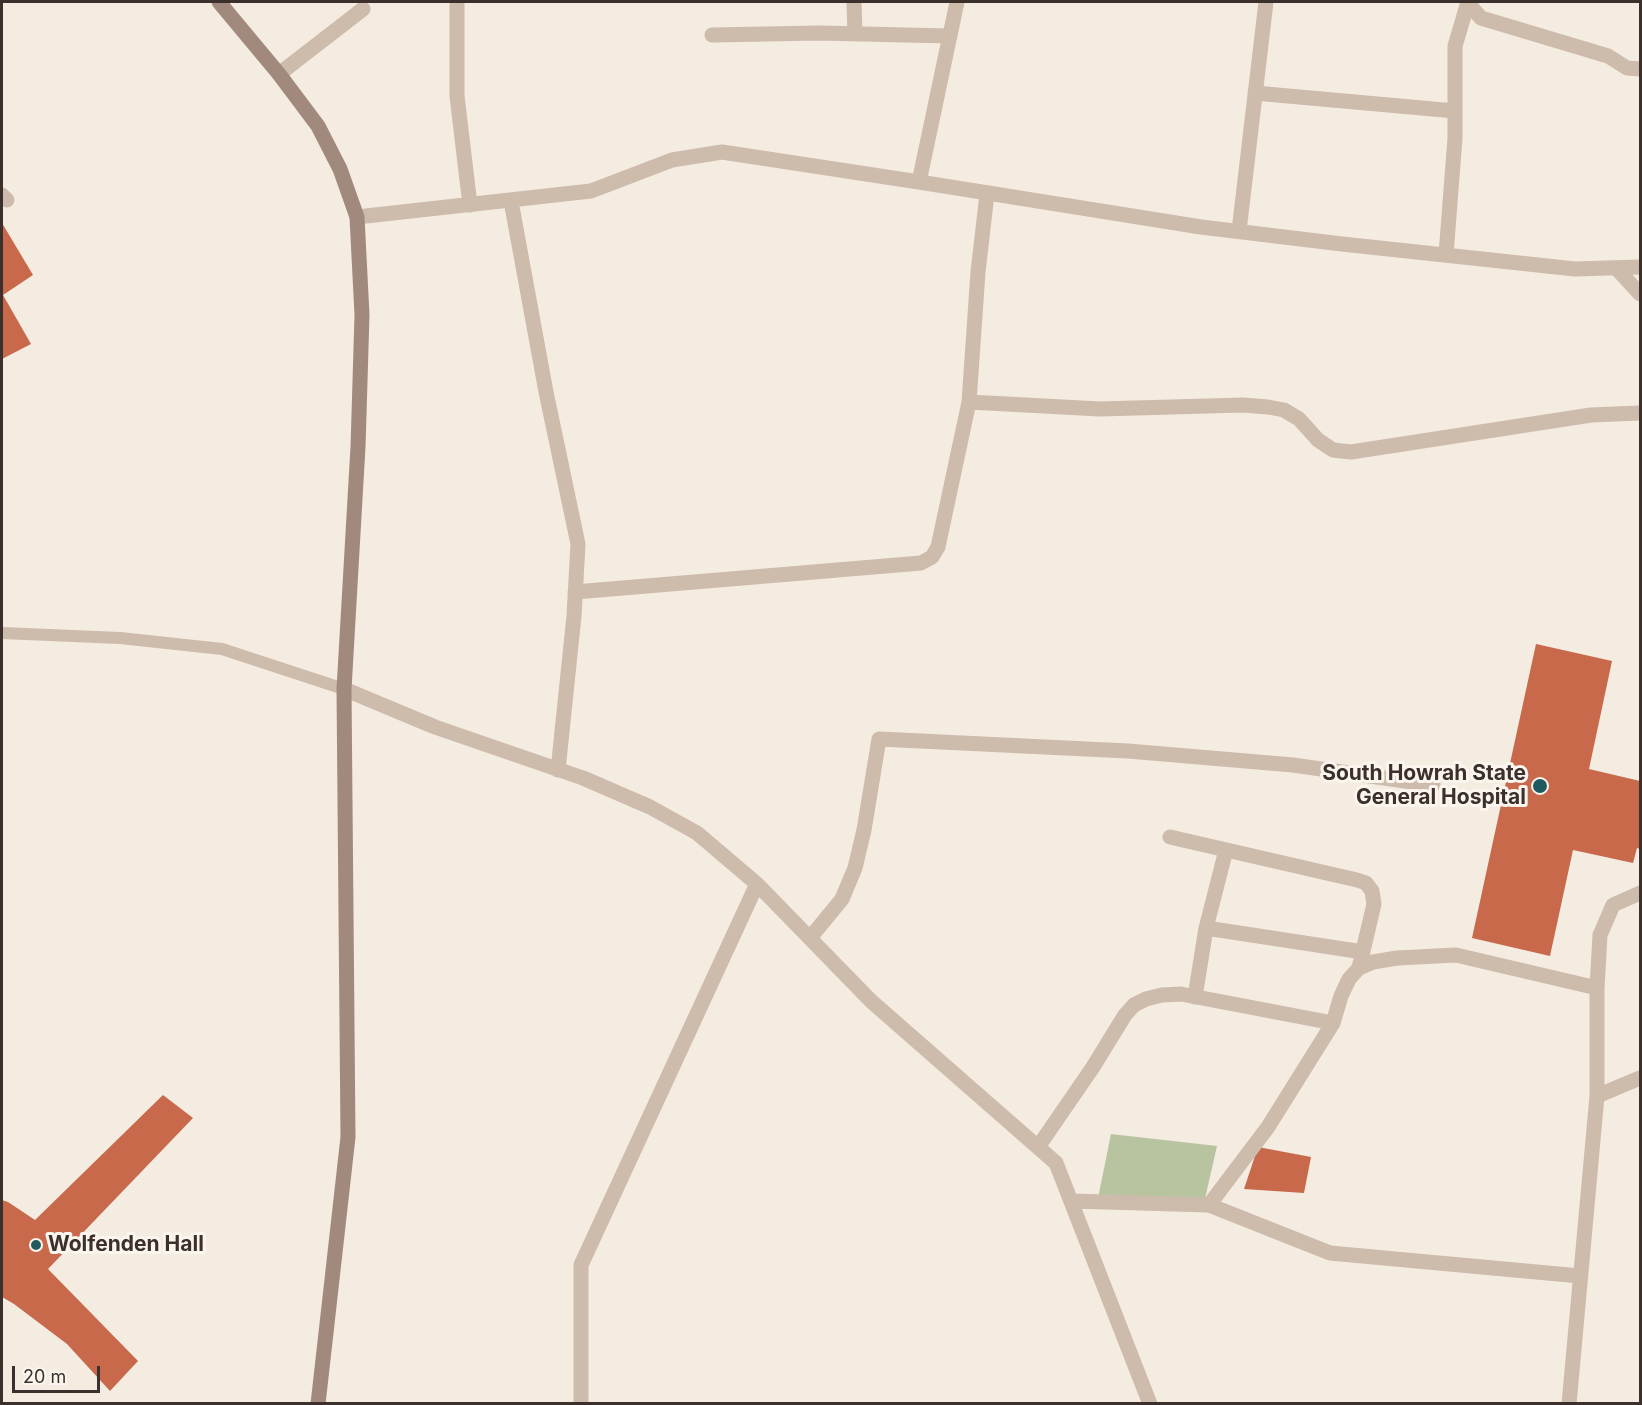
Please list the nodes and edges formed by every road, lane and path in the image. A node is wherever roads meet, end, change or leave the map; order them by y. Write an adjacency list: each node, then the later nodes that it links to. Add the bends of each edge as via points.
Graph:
1 (219, 2): 12 (street)
2 (457, 2): 18 (street, via 457,96)
3 (854, 2): 8 (street)
4 (957, 2): 10 (street)
5 (1266, 2): 13 (street)
6 (1467, 2): 11 (street, via 1481,18 1608,56 1627,68); 14 (street, via 1455,46)
7 (363, 9): 12 (street)
8 (855, 34): 9 (street); 10 (street)
9 (712, 35)
10 (949, 36): 15 (street)
11 (1641, 69)
12 (279, 74): 19 (street, via 318,126 340,169)
13 (1255, 93): 14 (street); 20 (street)
14 (1455, 111): 21 (street)
15 (919, 183): 16 (street); 17 (street, via 722,152 672,160 591,191)
16 (987, 194): 20 (street); 25 (street)
17 (511, 201): 18 (street); 27 (street, via 578,544)
18 (470, 205): 19 (street)
19 (357, 217): 29 (street, via 362,315)
20 (1239, 231): 21 (street)
21 (1446, 255): 23 (street, via 1575,268)
22 (1641, 267): 23 (street)
23 (1616, 268): 24 (street)
24 (1641, 294)
25 (969, 402): 26 (street, via 1100,409 1268,407 1299,419 1333,450 1352,452 1591,415); 27 (street, via 938,547 932,557 921,563)
26 (1641, 413)
27 (575, 592): 30 (street)
28 (2, 633): 29 (lane, via 120,638 222,649)
29 (344, 689): 30 (street, via 435,727); 49 (street, via 348,1137)
30 (558, 770): 34 (street, via 651,807 697,833)
31 (1434, 785): 37 (street, via 1293,765 1128,751 879,739 855,868 842,899)
32 (1170, 837): 33 (street)
33 (1226, 850): 36 (street); 38 (street, via 1366,883 1374,904)
34 (757, 884): 37 (street); 50 (street, via 581,1265)
35 (1641, 893): 40 (street, via 1613,905 1600,935)
36 (1206, 928): 38 (street); 41 (street)
37 (810, 938): 45 (street, via 871,1001)
38 (1363, 952): 39 (street)
39 (1359, 968): 40 (street, via 1397,958 1456,955); 42 (street, via 1341,996)
40 (1597, 988): 44 (street)
41 (1195, 997): 42 (street); 45 (street, via 1162,995 1134,1005)
42 (1333, 1023): 47 (street, via 1268,1127)
43 (1641, 1078): 44 (street)
44 (1597, 1096): 48 (street)
45 (1038, 1147): 46 (street, via 1056,1163)
46 (1071, 1201): 47 (street); 51 (street)
47 (1209, 1205): 48 (street, via 1330,1253)
48 (1580, 1276): 52 (street)
49 (318, 1404)
50 (581, 1404)
51 (1150, 1404)
52 (1569, 1404)

